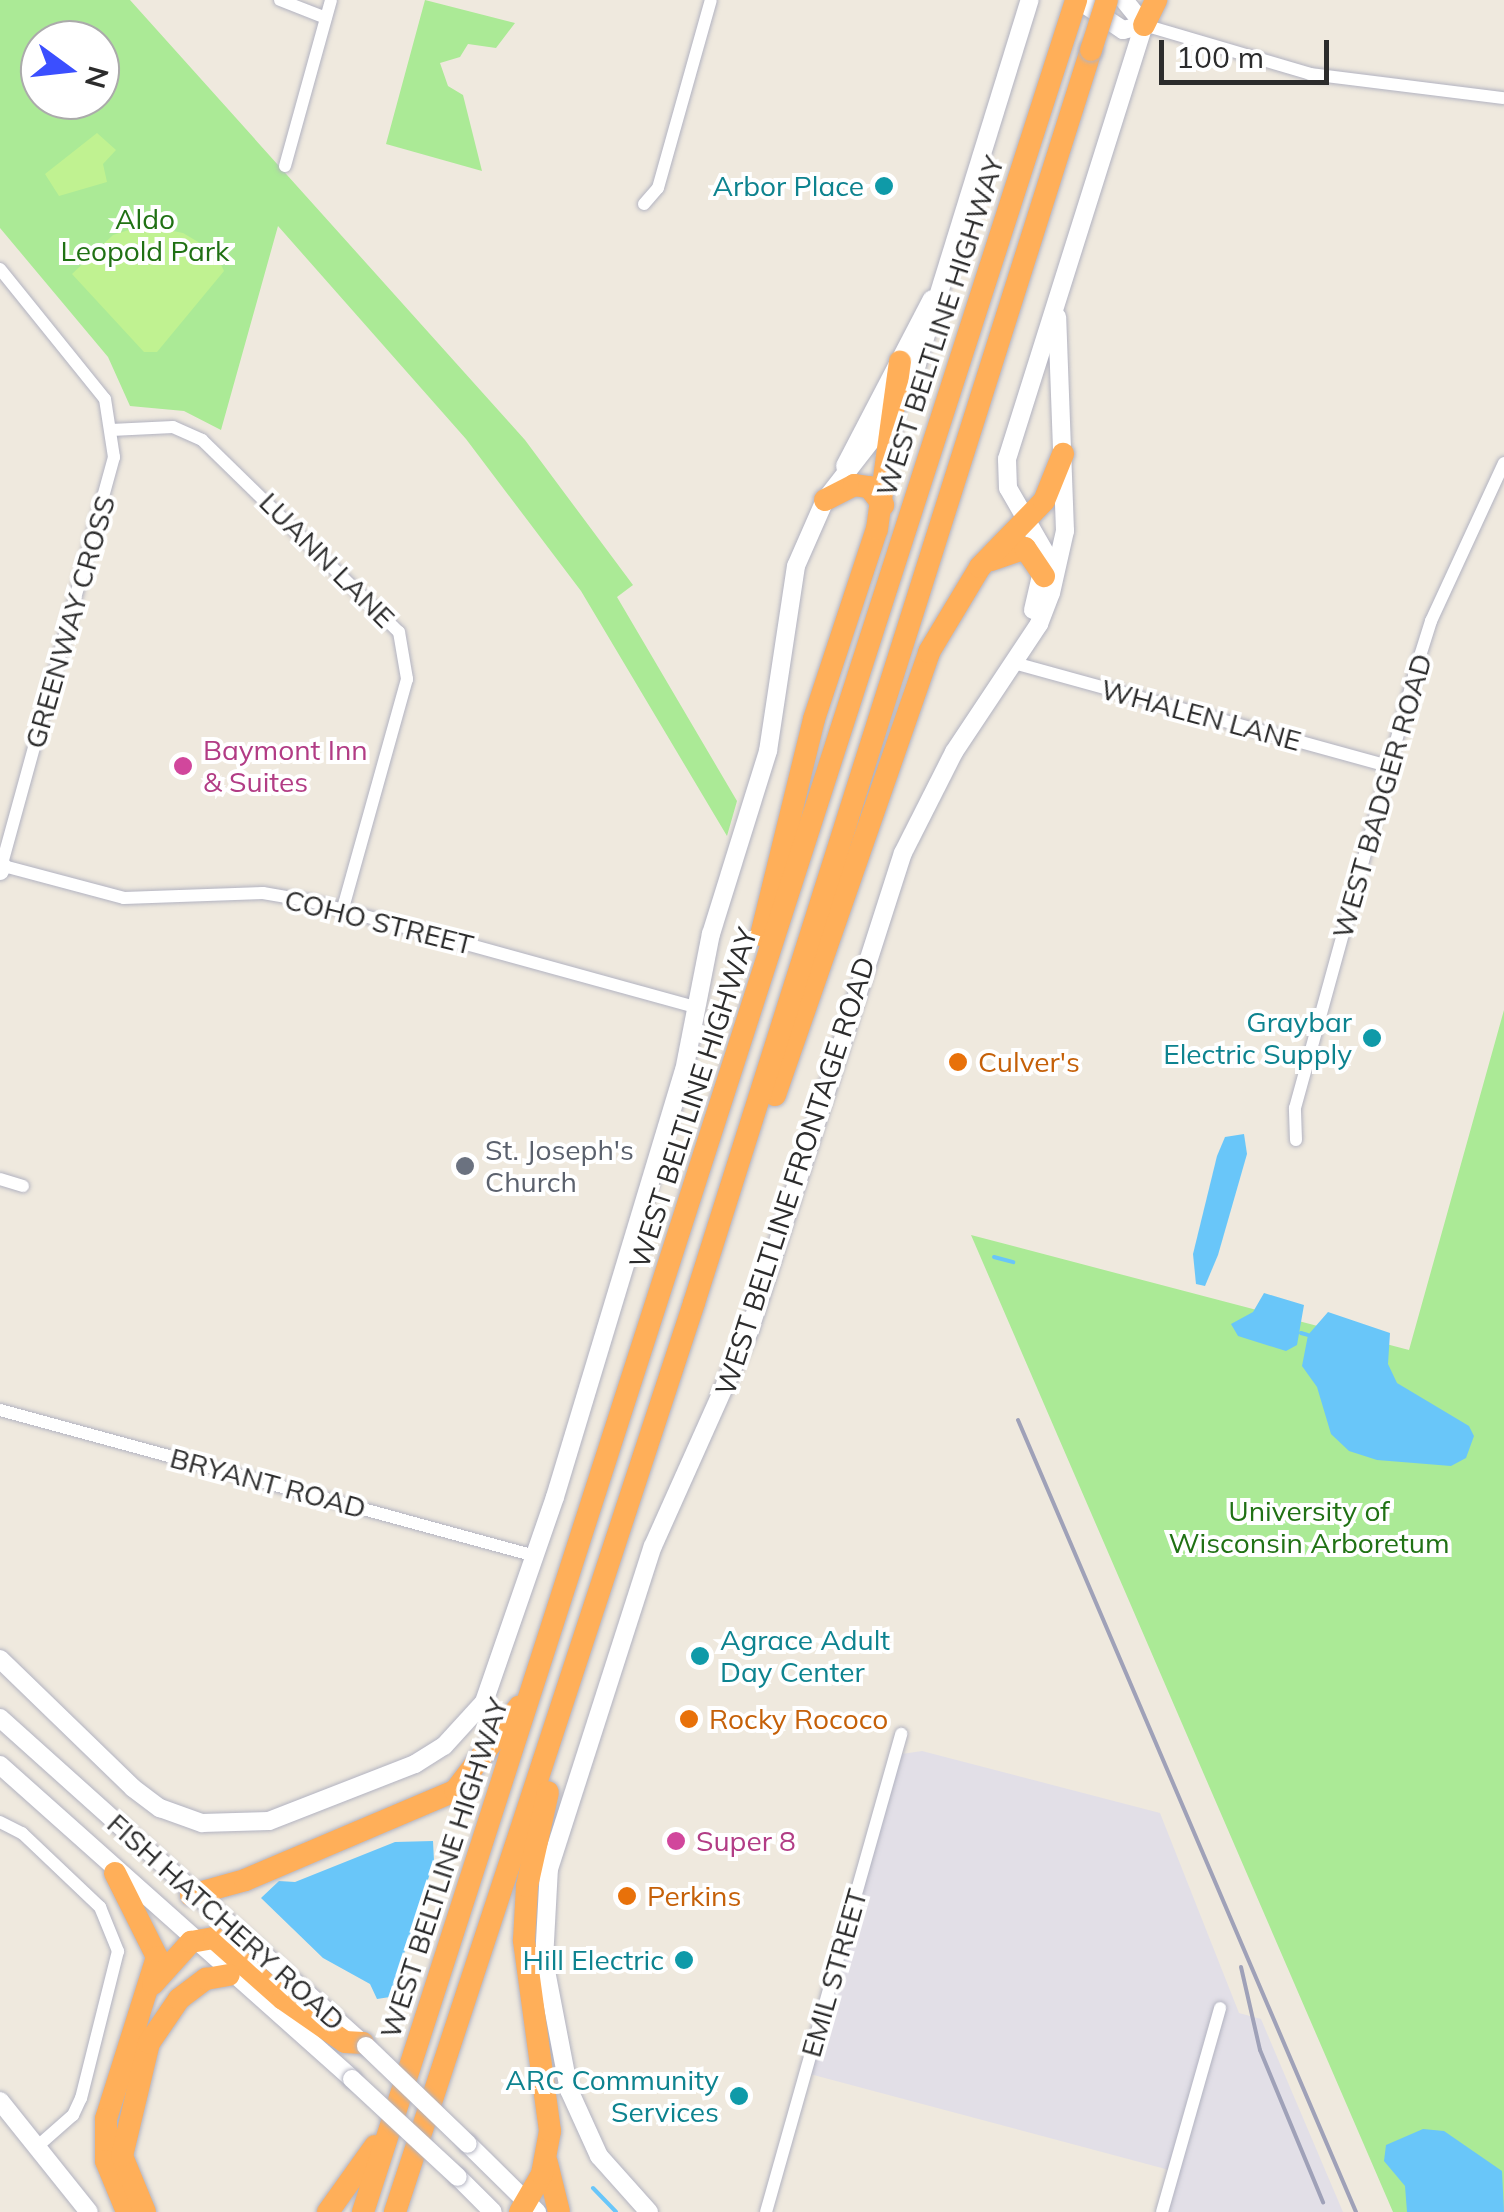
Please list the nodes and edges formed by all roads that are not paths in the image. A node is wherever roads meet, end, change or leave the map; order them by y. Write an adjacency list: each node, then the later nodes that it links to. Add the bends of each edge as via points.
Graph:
1 (280, 0): 9 (street)
2 (330, 0): 9 (street)
3 (711, 0): 13 (street, via 658,188)
4 (1030, 0): 15 (street)
5 (1077, 0): 10 (street, via 1124,30); 34 (highway, WEST BELTLINE HIGHWAY)
6 (1107, 0): 37 (highway, bridge)
7 (1124, 0): 10 (street)
8 (1156, 0): 10 (highway)
9 (326, 18): 12 (street)
10 (1144, 25): 11 (street, via 1310,74); 16 (street, WEST BELTLINE FRONTAGE ROAD)
11 (1504, 98)
12 (285, 166)
13 (644, 204)
14 (3, 278): 19 (street, via 81,362 105,399)
15 (934, 297): 17 (street); 18 (street, via 923,347)
16 (1057, 317): 20 (street, WEST BELTLINE FRONTAGE ROAD); 25 (street, WEST BELTLINE FRONTAGE ROAD, via 1007,459 1008,488)
17 (900, 362): 18 (highway); 22 (street)
18 (892, 414): 22 (street); 24 (highway)
19 (111, 430): 30 (street, GREENWAY CROSS, via 108,483); 31 (street, LUANN LANE, via 172,427 202,440 399,632 406,679)
20 (1063, 454): 25 (highway, via 1051,489); 28 (street, WEST BELTLINE FRONTAGE ROAD, via 1060,562 1039,624)
21 (1504, 463): 29 (street, WEST BADGER ROAD, via 1431,622)
22 (844, 472): 23 (street)
23 (825, 500): 24 (highway, via 854,485 868,488); 32 (street, via 791,582 768,751 711,934)
24 (883, 505): 34 (highway, via 806,748)
25 (1027, 516): 26 (highway); 27 (street, WEST BELTLINE FRONTAGE ROAD, via 1046,554)
26 (980, 567): 27 (highway, via 1016,547 1034,555); 37 (highway, via 929,652 848,900)
27 (1044, 576): 28 (street, WEST BELTLINE FRONTAGE ROAD)
28 (1014, 662): 29 (street, WHALEN LANE); 67 (street, WEST BELTLINE FRONTAGE ROAD, via 954,752 903,854 746,1341 653,1546 561,1822 543,1943 575,2110 599,2156)
29 (1388, 766): 33 (street, WEST BADGER ROAD, via 1295,1108)
30 (0, 867): 31 (street, COHO STREET, via 124,898 263,893)
31 (343, 908): 32 (street, COHO STREET)
32 (696, 1007): 39 (street, via 684,1071)
33 (1296, 1140)
34 (707, 1152): 42 (highway, WEST BELTLINE HIGHWAY)
35 (0, 1179): 36 (street)
36 (23, 1186)
37 (694, 1303): 41 (highway)
38 (0, 1410): 39 (street, BRYANT ROAD)
39 (535, 1556): 40 (street, via 495,1679 470,1722 415,1764 268,1820 202,1822 160,1808)
40 (0, 1659)
41 (574, 1667): 57 (highway, via 524,1916 528,1993 550,2110); 64 (highway)
42 (539, 1677): 48 (highway, via 484,1761 455,1791 234,1884); 55 (highway, WEST BELTLINE HIGHWAY)
43 (0, 1718): 48 (street, FISH HATCHERY ROAD)
44 (901, 1734): 68 (street, EMIL STREET)
45 (0, 1765): 47 (street, FISH HATCHERY ROAD)
46 (0, 1822): 56 (street, via 22,1833 100,1908 118,1952 73,2116)
47 (115, 1873): 49 (street, FISH HATCHERY ROAD); 51 (highway, via 157,1956)
48 (191, 1895): 53 (street, FISH HATCHERY ROAD)
49 (191, 1942): 50 (street, FISH HATCHERY ROAD); 51 (highway); 53 (highway, via 214,1938 283,2000 345,2042)
50 (229, 1976): 61 (highway, via 206,1979 179,1998 145,2056 122,2156); 65 (street, FISH HATCHERY ROAD, bridge)
51 (152, 1985): 60 (highway, via 106,2119 106,2160)
52 (1220, 2008): 69 (street)
53 (365, 2045): 58 (street, FISH HATCHERY ROAD, bridge)
54 (0, 2101): 56 (street)
55 (393, 2118): 62 (highway); 63 (highway, WEST BELTLINE HIGHWAY)
56 (39, 2146): 59 (street)
57 (548, 2147): 58 (highway); 66 (highway, via 548,2184)
58 (528, 2208)
59 (89, 2212)
60 (127, 2212)
61 (145, 2212)
62 (328, 2212)
63 (363, 2212)
64 (395, 2212)
65 (494, 2212)
66 (558, 2212)
67 (649, 2212)
68 (766, 2212)
69 (1162, 2212)

